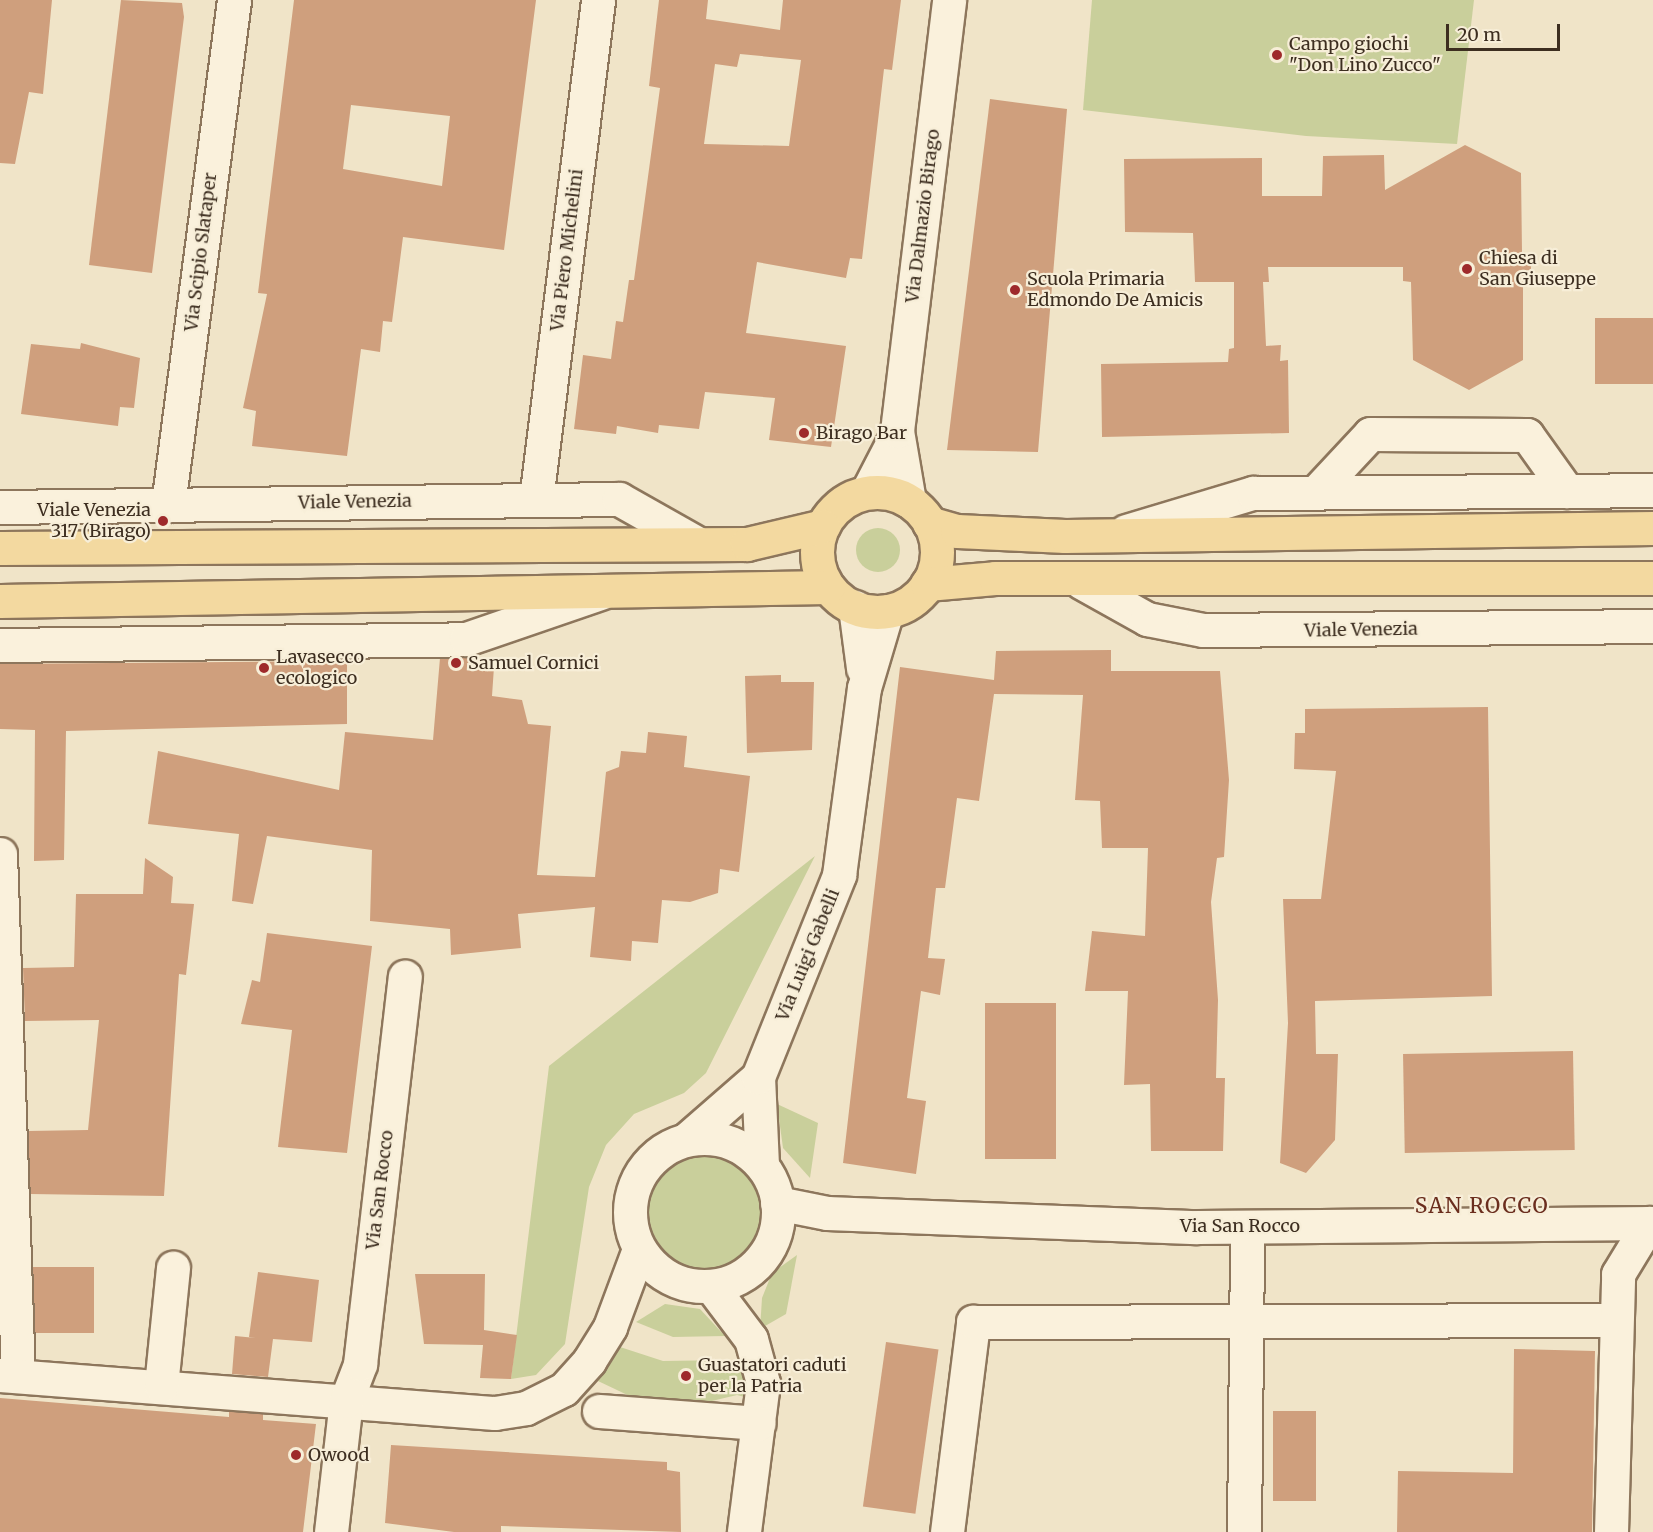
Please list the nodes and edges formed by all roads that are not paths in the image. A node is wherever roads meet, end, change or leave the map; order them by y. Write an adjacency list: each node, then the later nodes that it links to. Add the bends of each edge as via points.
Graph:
1 (234, 0): 10 (street, Via Scipio Slataper)
2 (598, 0): 9 (street, Via Piero Michelini)
3 (949, 0): 4 (street, Via Dalmazio Birago)
4 (897, 431): 7 (street, Via Dalmazio Birago); 12 (street, Via Dalmazio Birago, via 899,468)
5 (1653, 490): 6 (street)
6 (1567, 491): 8 (street); 8 (street, via 1527,435 1370,434)
7 (867, 492): 12 (main road); 13 (main road, via 843,502)
8 (1316, 492): 15 (street, via 1253,493)
9 (536, 500): 10 (street, Viale Venezia); 16 (street, Viale Venezia, via 619,499)
10 (168, 505): 11 (street, Viale Venezia)
11 (0, 507)
12 (919, 512): 15 (main road, via 957,531); 20 (main road, via 937,551)
13 (823, 526): 16 (main road, Viale Venezia, via 766,543); 22 (main road, via 817,549)
14 (1653, 528): 15 (main road)
15 (1116, 534)
16 (697, 543): 17 (main road, Viale Venezia)
17 (0, 548)
18 (1653, 578): 19 (main road, Viale Venezia)
19 (1081, 582): 20 (main road, Viale Venezia, via 995,578); 26 (street, Viale Venezia, via 1147,619 1203,630)
20 (927, 584): 25 (main road, via 913,599)
21 (618, 587): 22 (main road); 23 (main road); 27 (street, via 466,639)
22 (828, 587): 24 (main road)
23 (0, 601)
24 (855, 607): 25 (main road); 28 (street, Via Luigi Gabelli)
25 (887, 611): 28 (street, Via Luigi Gabelli)
26 (1653, 626)
27 (0, 645)
28 (864, 688): 31 (street, Via Luigi Gabelli, via 839,875 783,1041)
29 (0, 854): 46 (street, via 8,1066)
30 (405, 977): 48 (street, Via San Rocco, via 360,1364)
31 (758, 1077): 32 (street, Via Luigi Gabelli); 33 (street, Via Luigi Gabelli)
32 (687, 1139): 33 (street, via 729,1142); 37 (street, via 665,1148 635,1182 631,1227)
33 (762, 1165): 34 (street)
34 (777, 1212): 36 (street, Via San Rocco); 39 (street, via 762,1258)
35 (1652, 1226): 36 (street, Via San Rocco); 43 (street, via 1617,1274)
36 (1247, 1227): 42 (street)
37 (639, 1249): 40 (street); 44 (street)
38 (173, 1268): 47 (street)
39 (748, 1271): 41 (street); 45 (street)
40 (670, 1279): 41 (street); 44 (street)
41 (711, 1286): 45 (street)
42 (1246, 1319): 43 (street); 53 (street, via 973,1322); 54 (street)
43 (1616, 1320): 55 (street)
44 (610, 1327): 48 (street, via 564,1389 526,1408 495,1413)
45 (751, 1339): 50 (street, via 763,1383)
46 (9, 1376): 47 (street)
47 (161, 1386): 48 (street)
48 (346, 1401): 51 (street, Via San Rocco)
49 (599, 1411): 50 (street)
50 (759, 1423): 52 (street)
51 (331, 1532)
52 (744, 1532)
53 (947, 1532)
54 (1244, 1532)
55 (1611, 1532)

